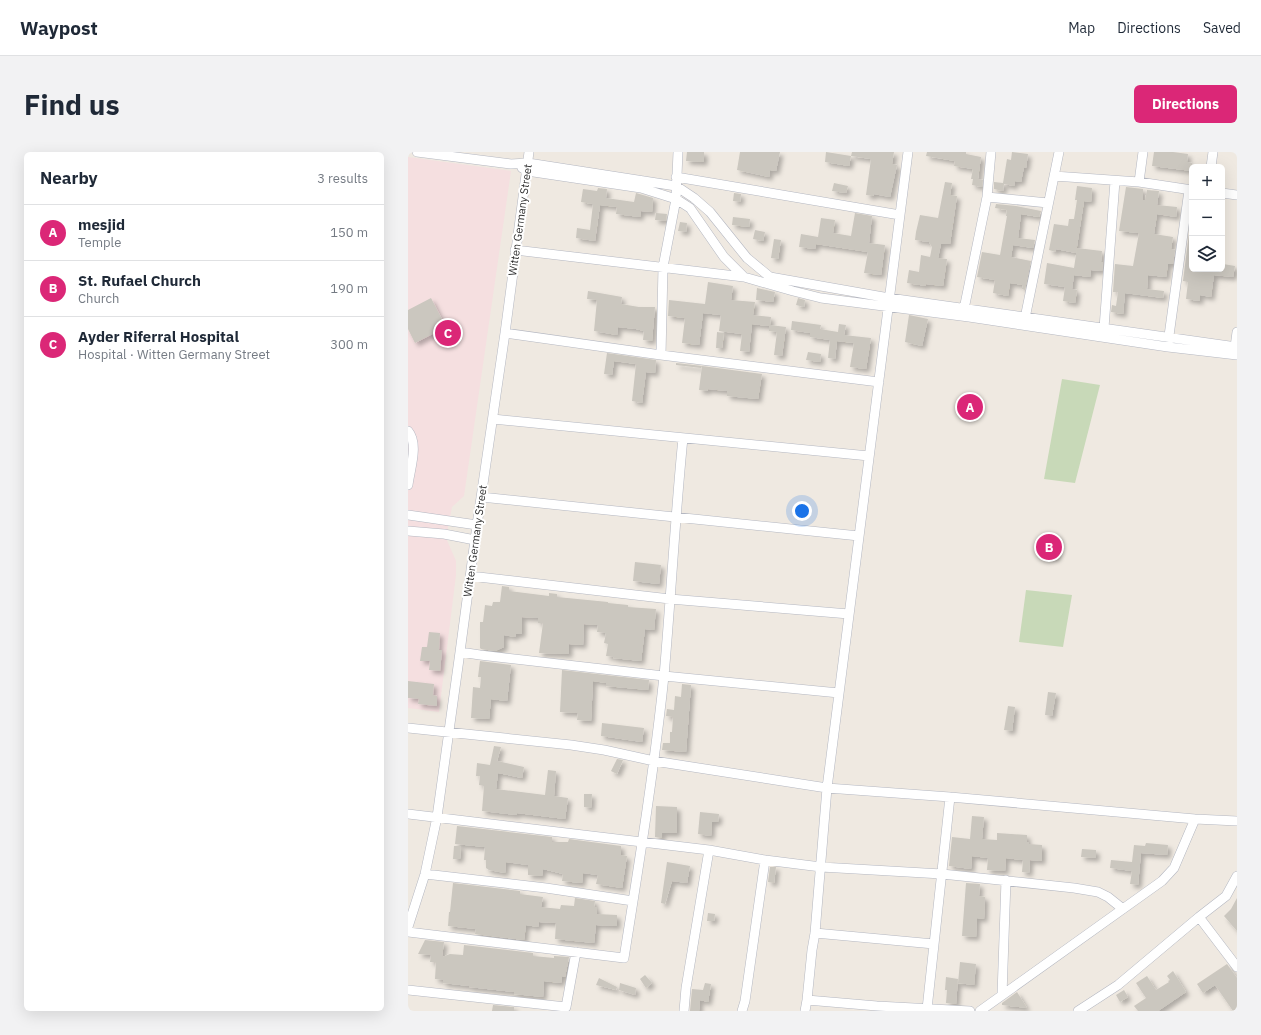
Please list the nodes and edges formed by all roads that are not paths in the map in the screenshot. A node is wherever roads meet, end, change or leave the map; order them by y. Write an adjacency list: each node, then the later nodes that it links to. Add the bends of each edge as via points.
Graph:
1 (416, 152): 10 (street)
2 (529, 152): 10 (street, Witten Germany Street)
3 (678, 152): 12 (street)
4 (908, 152): 22 (street)
5 (991, 152): 18 (street)
6 (1056, 152): 11 (street)
7 (1143, 152): 14 (street)
8 (1213, 152): 9 (street)
9 (1211, 164)
10 (527, 167): 12 (street); 20 (street, via 641,188); 23 (street, Witten Germany Street)
11 (1054, 176): 13 (street); 21 (street)
12 (676, 181): 20 (street); 22 (street); 26 (street, via 710,212 747,258)
13 (1115, 181): 14 (street); 30 (street)
14 (1139, 182): 15 (street)
15 (1189, 190)
16 (1225, 193): 17 (street)
17 (1237, 195)
18 (987, 197): 21 (street); 28 (street)
19 (1189, 197): 33 (street)
20 (676, 199): 24 (street); 25 (street, via 690,208 724,257)
21 (1048, 203): 29 (street)
22 (900, 215): 27 (street)
23 (515, 250): 24 (street); 31 (street, Witten Germany Street)
24 (663, 267): 25 (street); 35 (street)
25 (744, 277): 26 (street); 27 (street, via 821,298)
26 (770, 277): 27 (street)
27 (889, 303): 28 (street); 36 (street)
28 (964, 312): 29 (street)
29 (1024, 321): 30 (street); 33 (street)
30 (1104, 328): 33 (street)
31 (505, 332): 35 (street); 37 (street, Witten Germany Street)
32 (1237, 332): 34 (street)
33 (1168, 342): 34 (street)
34 (1236, 350)
35 (661, 355): 36 (street)
36 (879, 382): 40 (street)
37 (493, 419): 39 (street); 42 (street, Witten Germany Street)
38 (408, 431): 41 (street, via 412,438 413,451)
39 (683, 438): 40 (street); 44 (street)
40 (869, 456): 47 (street)
41 (408, 485)
42 (481, 497): 44 (street); 45 (street, Witten Germany Street)
43 (408, 515): 45 (street)
44 (676, 517): 47 (street); 50 (street)
45 (477, 524): 48 (street, Witten Germany Street)
46 (408, 531): 48 (street)
47 (859, 536): 51 (street)
48 (475, 540): 49 (street, Witten Germany Street)
49 (470, 576): 50 (street); 52 (street, Witten Germany Street)
50 (670, 599): 51 (street); 53 (street)
51 (849, 614): 54 (street)
52 (460, 652): 53 (street); 56 (street, Witten Germany Street)
53 (664, 676): 54 (street); 57 (street)
54 (839, 693): 58 (street)
55 (408, 728): 56 (street)
56 (448, 731): 57 (street, via 571,745); 61 (street, Witten Germany Street)
57 (654, 761): 58 (street); 64 (street)
58 (827, 788): 59 (street); 67 (street)
59 (950, 797): 62 (street); 69 (street)
60 (408, 814): 61 (street)
61 (436, 817): 64 (street); 68 (street, Witten Germany Street)
62 (1195, 819): 63 (street); 73 (street, via 1174,868 1162,881)
63 (1237, 821)
64 (643, 842): 65 (street); 72 (street)
65 (709, 850): 66 (street); 86 (street)
66 (765, 860): 67 (street); 87 (street)
67 (820, 867): 69 (street); 77 (street)
68 (425, 874): 72 (street); 75 (street, Witten Germany Street)
69 (942, 874): 71 (street); 78 (street)
70 (1237, 876): 74 (street, via 1226,896)
71 (1006, 880): 73 (street, via 1098,892); 82 (street)
72 (633, 901): 79 (street, via 624,958)
73 (1123, 909): 82 (street)
74 (1199, 917): 80 (street); 91 (street, via 1118,985)
75 (408, 927)
76 (408, 932): 79 (street)
77 (815, 933): 78 (street); 83 (street)
78 (934, 944): 85 (street)
79 (576, 952): 81 (street, via 566,1007)
80 (1237, 967)
81 (408, 990)
82 (1002, 995): 90 (street)
83 (807, 1000): 84 (street); 88 (street)
84 (877, 1008): 85 (street)
85 (926, 1009): 89 (street)
86 (684, 1011)
87 (742, 1011)
88 (805, 1011)
89 (970, 1011)
90 (980, 1011)
91 (1078, 1011)

